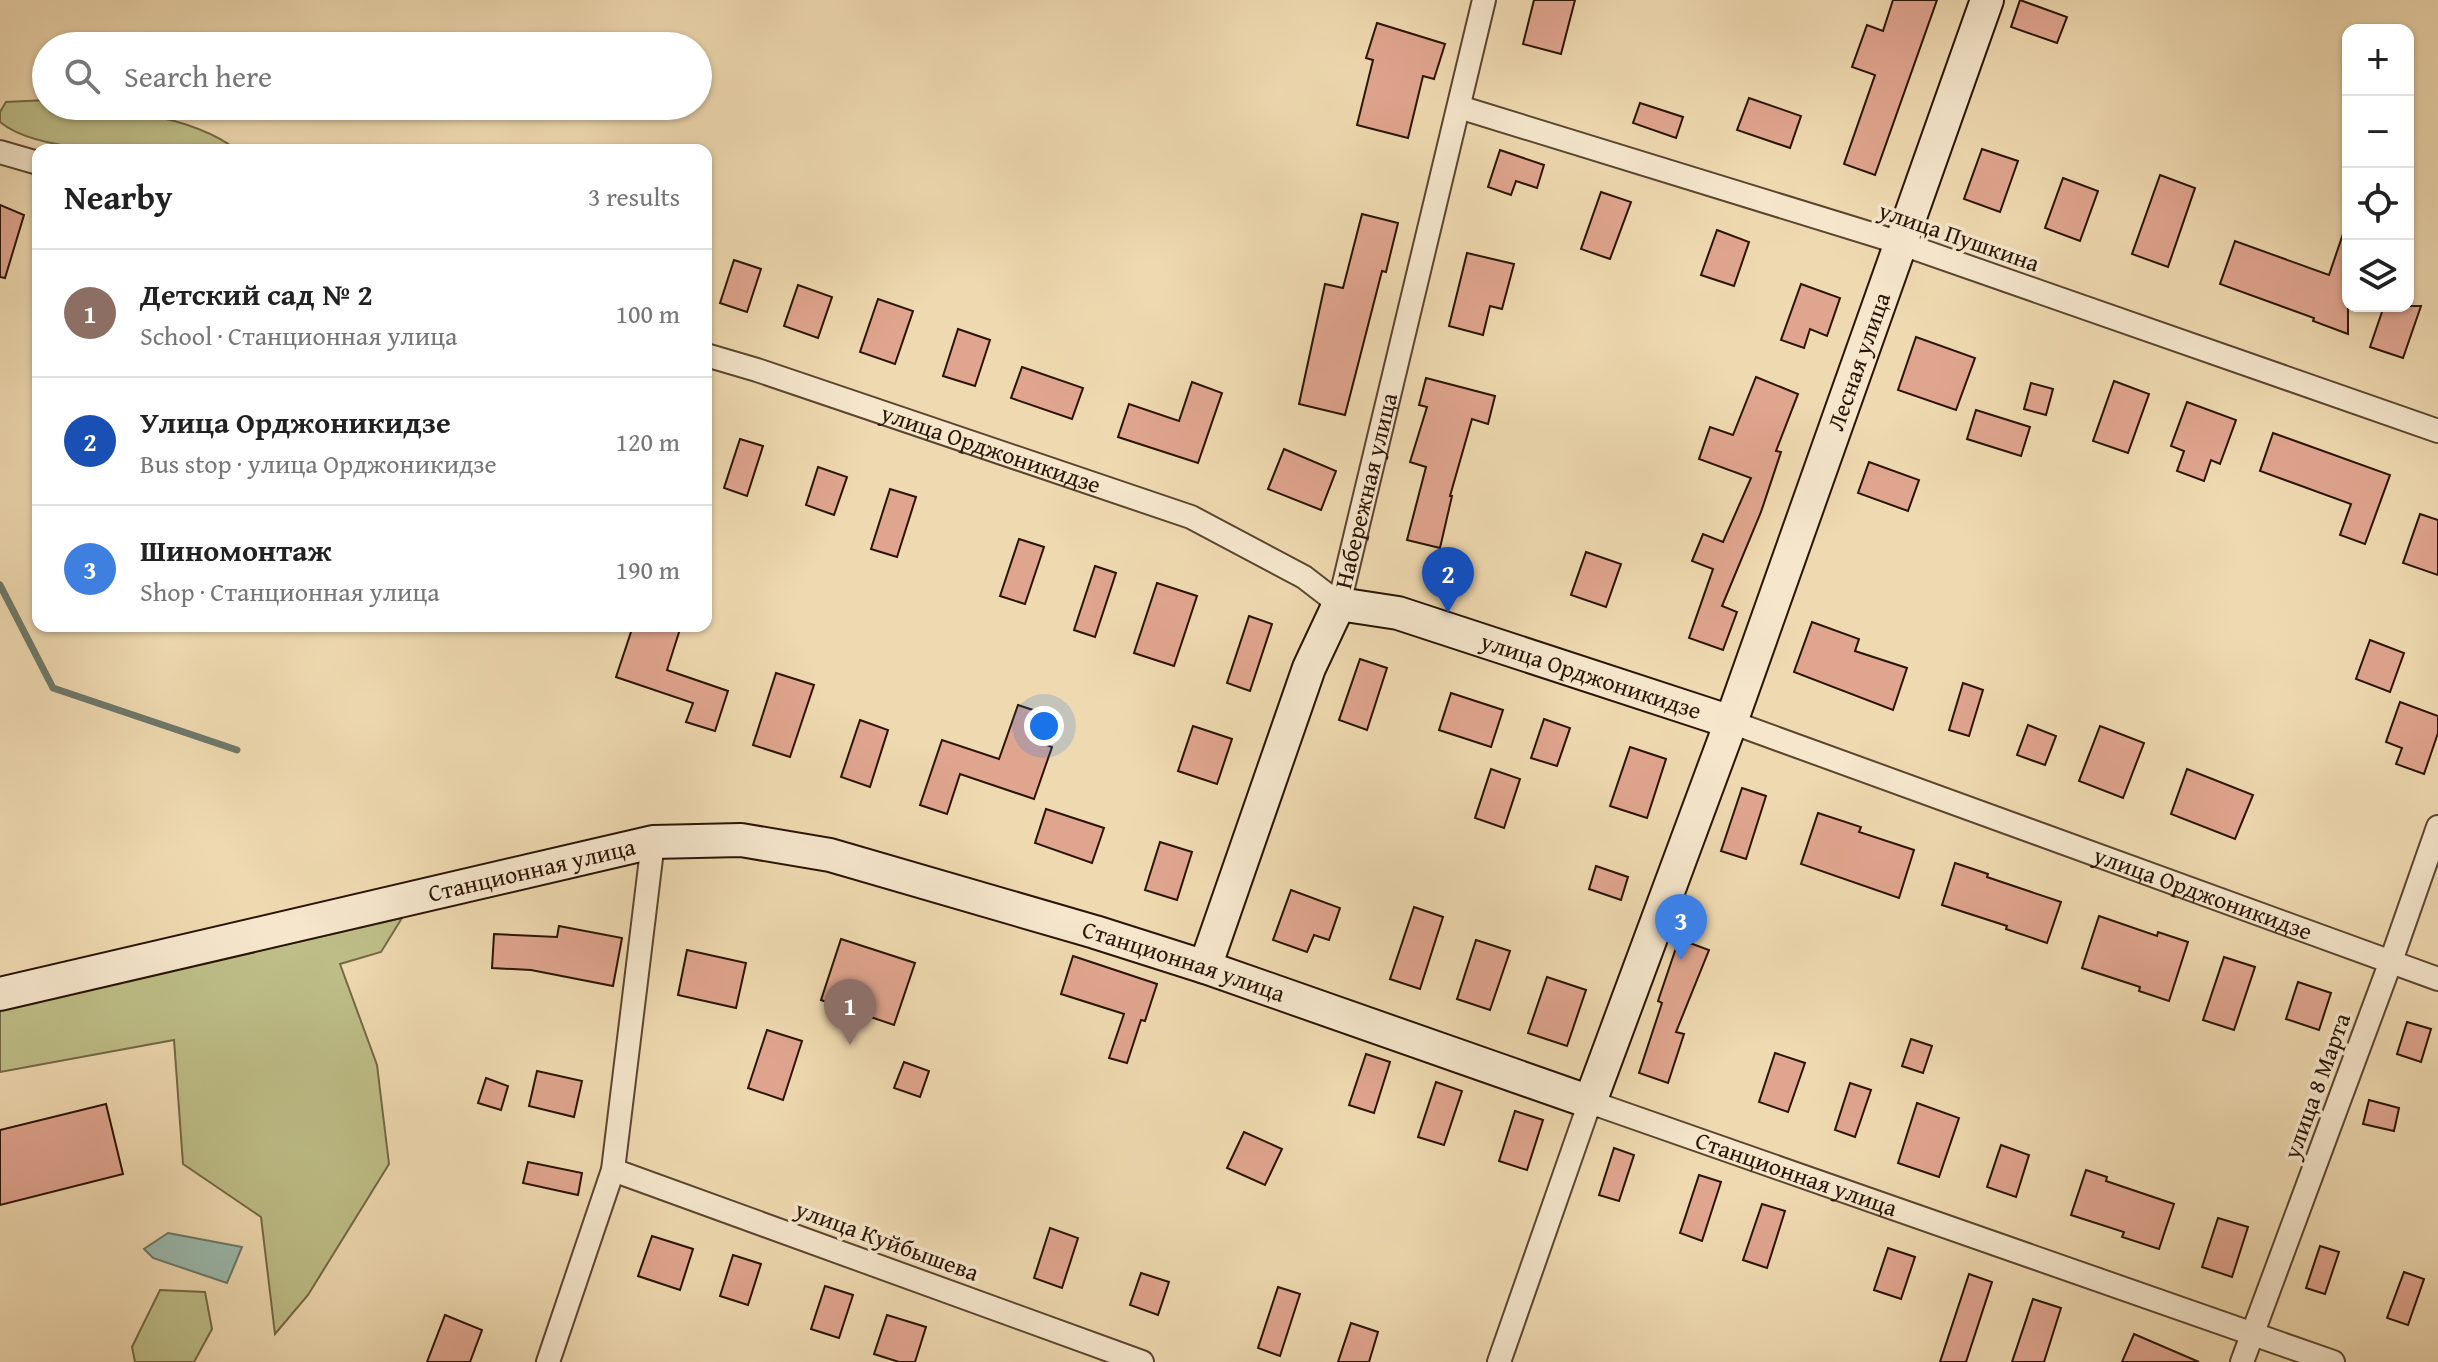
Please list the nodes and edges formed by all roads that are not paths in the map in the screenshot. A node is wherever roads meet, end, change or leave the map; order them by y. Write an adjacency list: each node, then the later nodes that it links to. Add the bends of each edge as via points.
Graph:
1 (1484, 0): 3 (street, Набережная улица)
2 (1987, 0): 6 (main road, Лесная улица)
3 (1459, 107): 6 (street, улица Пушкина); 9 (street, Набережная улица)
4 (0, 152): 5 (street)
5 (32, 161)
6 (1901, 243): 8 (street, улица Пушкина); 10 (main road, Лесная улица)
7 (712, 357): 9 (street, улица Орджоникидзе, via 1191,517 1304,577)
8 (2438, 431)
9 (1339, 604): 10 (main road, улица Орджоникидзе, via 1398,613); 14 (main road, Набережная улица, via 1309,668)
10 (1731, 722): 13 (street, улица Орджоникидзе); 17 (main road, Лесная улица)
11 (2438, 827): 13 (street, улица 8 Марта)
12 (653, 842): 14 (main road, Станционная улица, via 741,840 830,855); 16 (main road, Станционная улица); 18 (street)
13 (2391, 961): 15 (street, улица Орджоникидзе); 19 (street, улица 8 Марта)
14 (1205, 967): 17 (main road, Станционная улица)
15 (2438, 979)
16 (0, 994)
17 (1590, 1102): 19 (street, Станционная улица); 22 (street)
18 (613, 1170): 20 (street); 21 (street, улица Куйбышева)
19 (2252, 1333): 23 (street, улица 8 Марта); 24 (street, Станционная улица)
20 (548, 1362)
21 (1142, 1362)
22 (1499, 1362)
23 (2242, 1362)
24 (2333, 1362)

